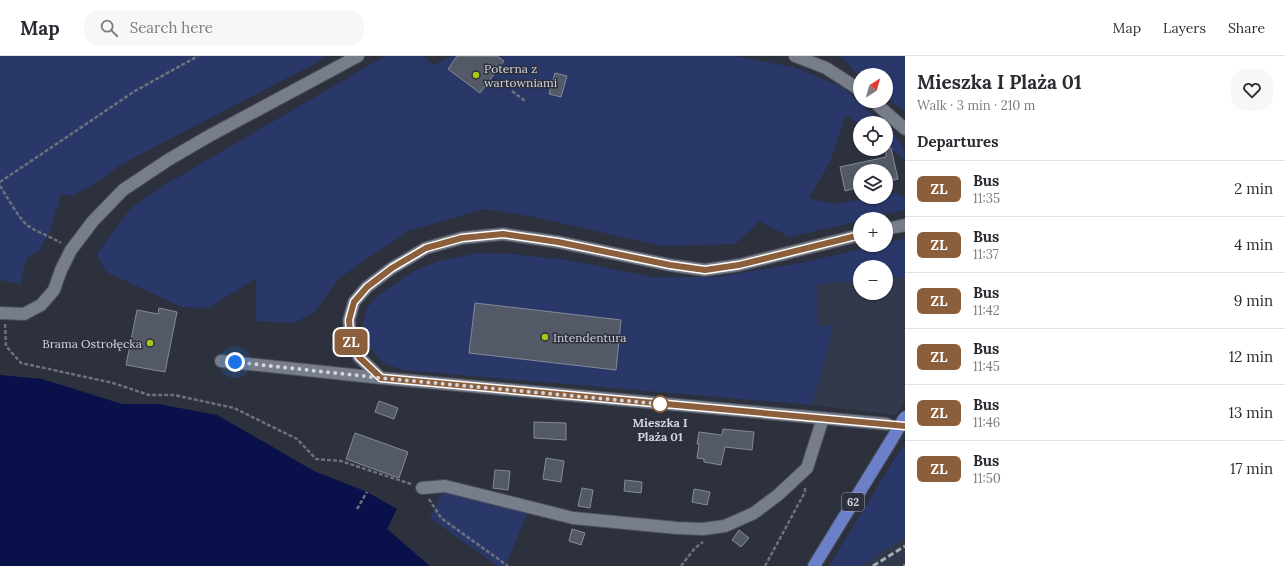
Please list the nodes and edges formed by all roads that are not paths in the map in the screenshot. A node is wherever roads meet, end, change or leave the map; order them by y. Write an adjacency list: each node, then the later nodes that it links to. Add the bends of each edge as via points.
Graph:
1 (358, 56): 9 (street, via 168,160 123,190 93,221 71,250 54,290 41,305 24,314)
2 (795, 56): 3 (street, via 826,68)
3 (853, 85)
4 (881, 108): 5 (street)
5 (905, 129)
6 (905, 225): 7 (street)
7 (893, 228)
8 (853, 238): 11 (street, via 739,265 705,270 503,234 462,238 426,248 392,268 367,287 354,302 349,320 351,342 359,357)
9 (2, 313)
10 (221, 361): 11 (street)
11 (381, 378): 13 (street)
12 (905, 417): 16 (main road, 62, bridge)
13 (823, 418): 14 (street); 15 (street, via 807,468 754,514 725,526 703,529 573,518 445,486)
14 (887, 424)
15 (422, 488)
16 (814, 566)

